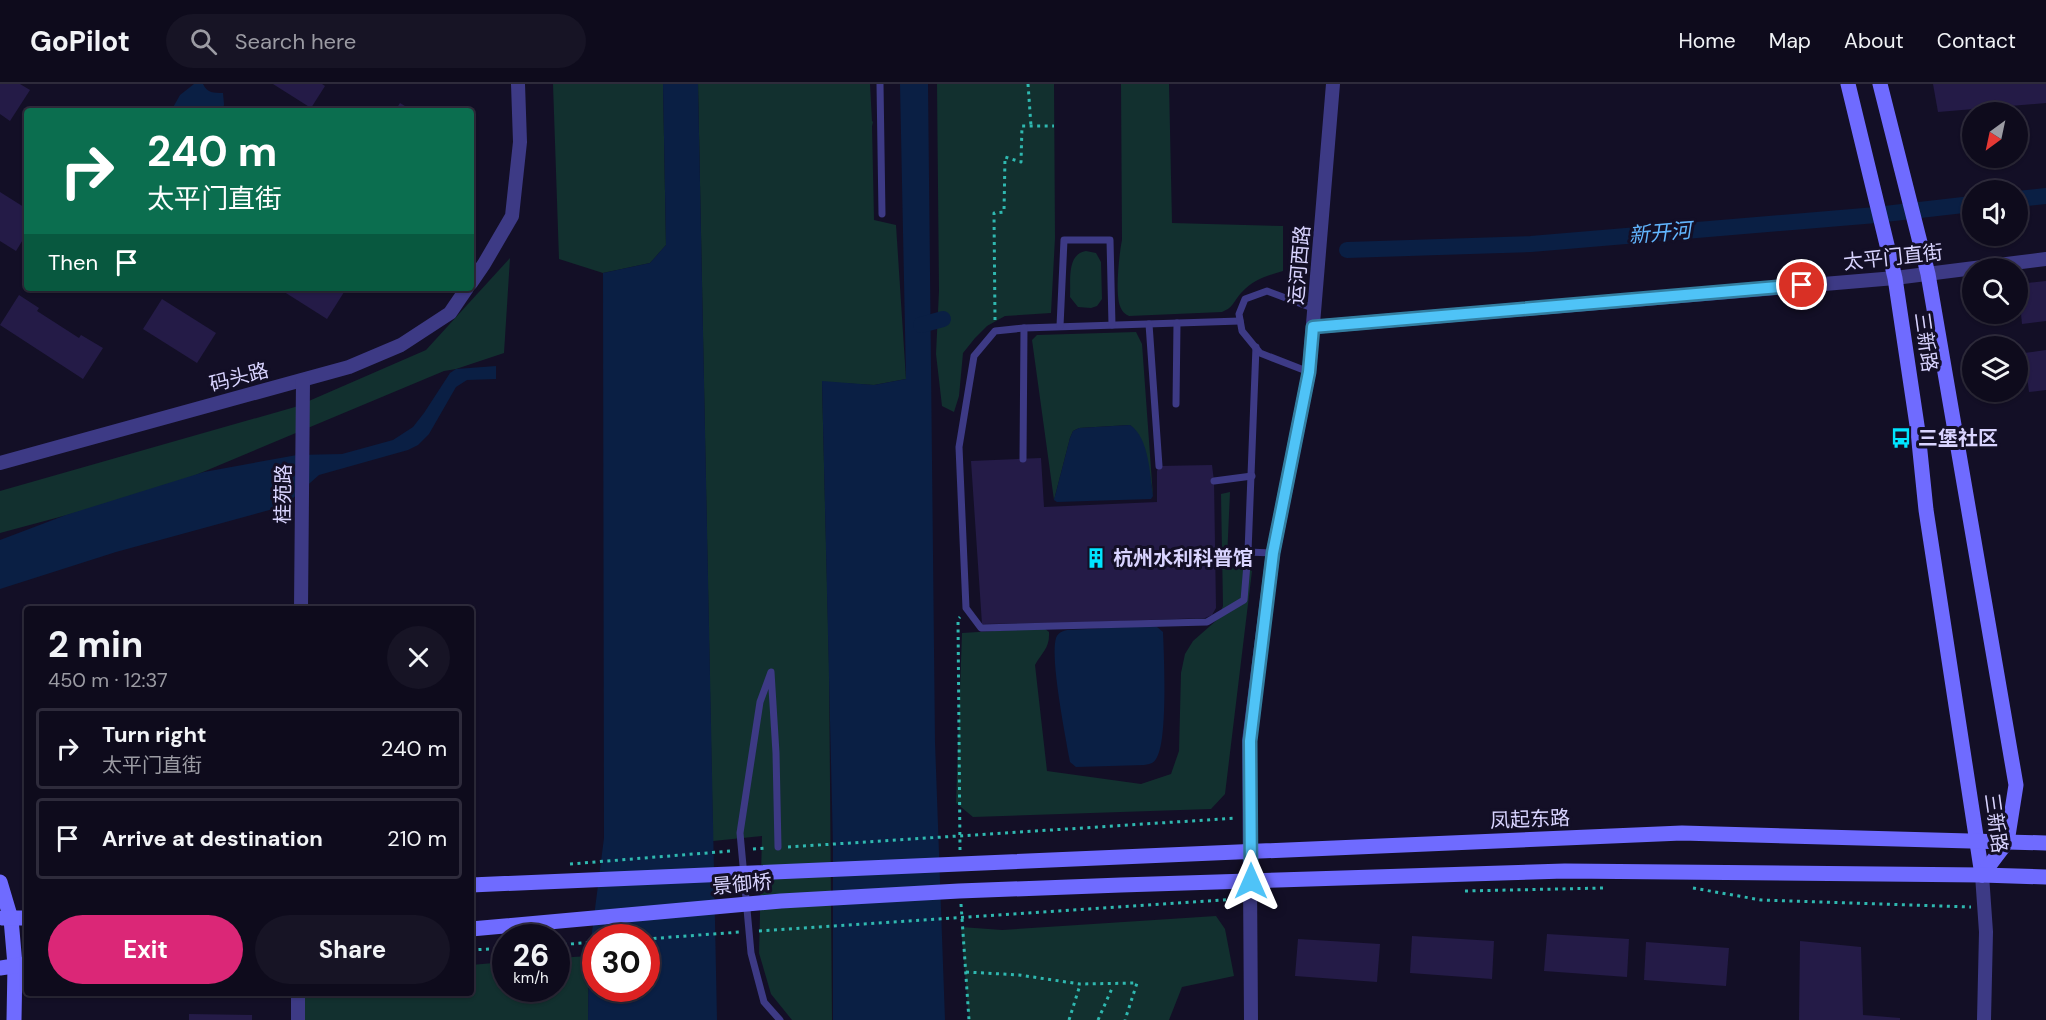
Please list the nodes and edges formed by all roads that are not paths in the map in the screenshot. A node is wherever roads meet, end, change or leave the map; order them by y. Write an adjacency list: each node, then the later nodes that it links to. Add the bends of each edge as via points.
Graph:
1 (518, 84): 10 (street, via 520,142 512,216)
2 (880, 84): 6 (lane)
3 (1333, 84): 12 (street, 运河西路)
4 (1848, 84): 9 (main road, 三新路)
5 (1880, 84): 8 (main road, 三新路)
6 (882, 214)
7 (2046, 259): 8 (street, 太平门直街)
8 (1928, 274): 9 (street, 太平门直街); 33 (main road, 三新路, via 2016,784)
9 (1895, 278): 18 (street, 太平门直街); 32 (main road, 三新路, via 1926,510)
10 (474, 279)
11 (465, 291): 22 (street, 码头路, via 450,313 401,345 349,367)
12 (1315, 309): 13 (lane, via 1266,291 1245,299); 18 (street, 运河西路)
13 (1240, 321): 14 (lane); 20 (lane, via 1242,331)
14 (1176, 323): 15 (lane); 23 (lane)
15 (1149, 324): 16 (lane); 26 (lane)
16 (1112, 325): 17 (lane); 17 (lane, via 1110,240 1064,240)
17 (1060, 327): 19 (lane)
18 (1313, 327): 21 (street, 运河西路)
19 (1024, 328): 24 (lane); 29 (lane, via 995,331 974,356 958,447 966,608 981,628 1207,621 1244,600)
20 (1256, 347): 21 (lane, via 1260,353); 27 (lane)
21 (1309, 372): 30 (street, 运河西路)
22 (303, 380): 25 (street, 码头路); 31 (street, 桂苑路)
23 (1176, 404)
24 (1023, 459)
25 (0, 463)
26 (1159, 466)
27 (1252, 476): 28 (lane); 29 (lane)
28 (1214, 481)
29 (1248, 552): 30 (lane)
30 (1273, 553): 36 (street, 运河西路, via 1250,741)
31 (301, 606)
32 (1978, 842): 33 (main road, 凤起东路); 36 (main road, 凤起东路, via 1682,833); 38 (main road, 三新路)
33 (2007, 842): 34 (main road, 凤起东路); 38 (main road, 三新路)
34 (2046, 843)
35 (778, 847): 50 (lane, via 771,672 760,702 740,833 751,953 764,1002)
36 (1251, 851): 37 (main road, 凤起东路); 40 (street, 运河西路)
37 (1015, 862): 42 (main road, 景御桥)
38 (1982, 875): 39 (main road); 40 (main road, via 1565,871); 52 (street, via 1986,932)
39 (2046, 877)
40 (1251, 881): 45 (main road, 景御桥, via 781,901); 51 (street, 运河西路)
41 (0, 882): 44 (main road)
42 (474, 885)
43 (24, 918): 44 (main road)
44 (5, 919): 46 (main road)
45 (474, 929)
46 (14, 966): 48 (main road)
47 (298, 996): 49 (street)
48 (14, 1020)
49 (298, 1020)
50 (780, 1020)
51 (1251, 1020)
52 (1984, 1020)

